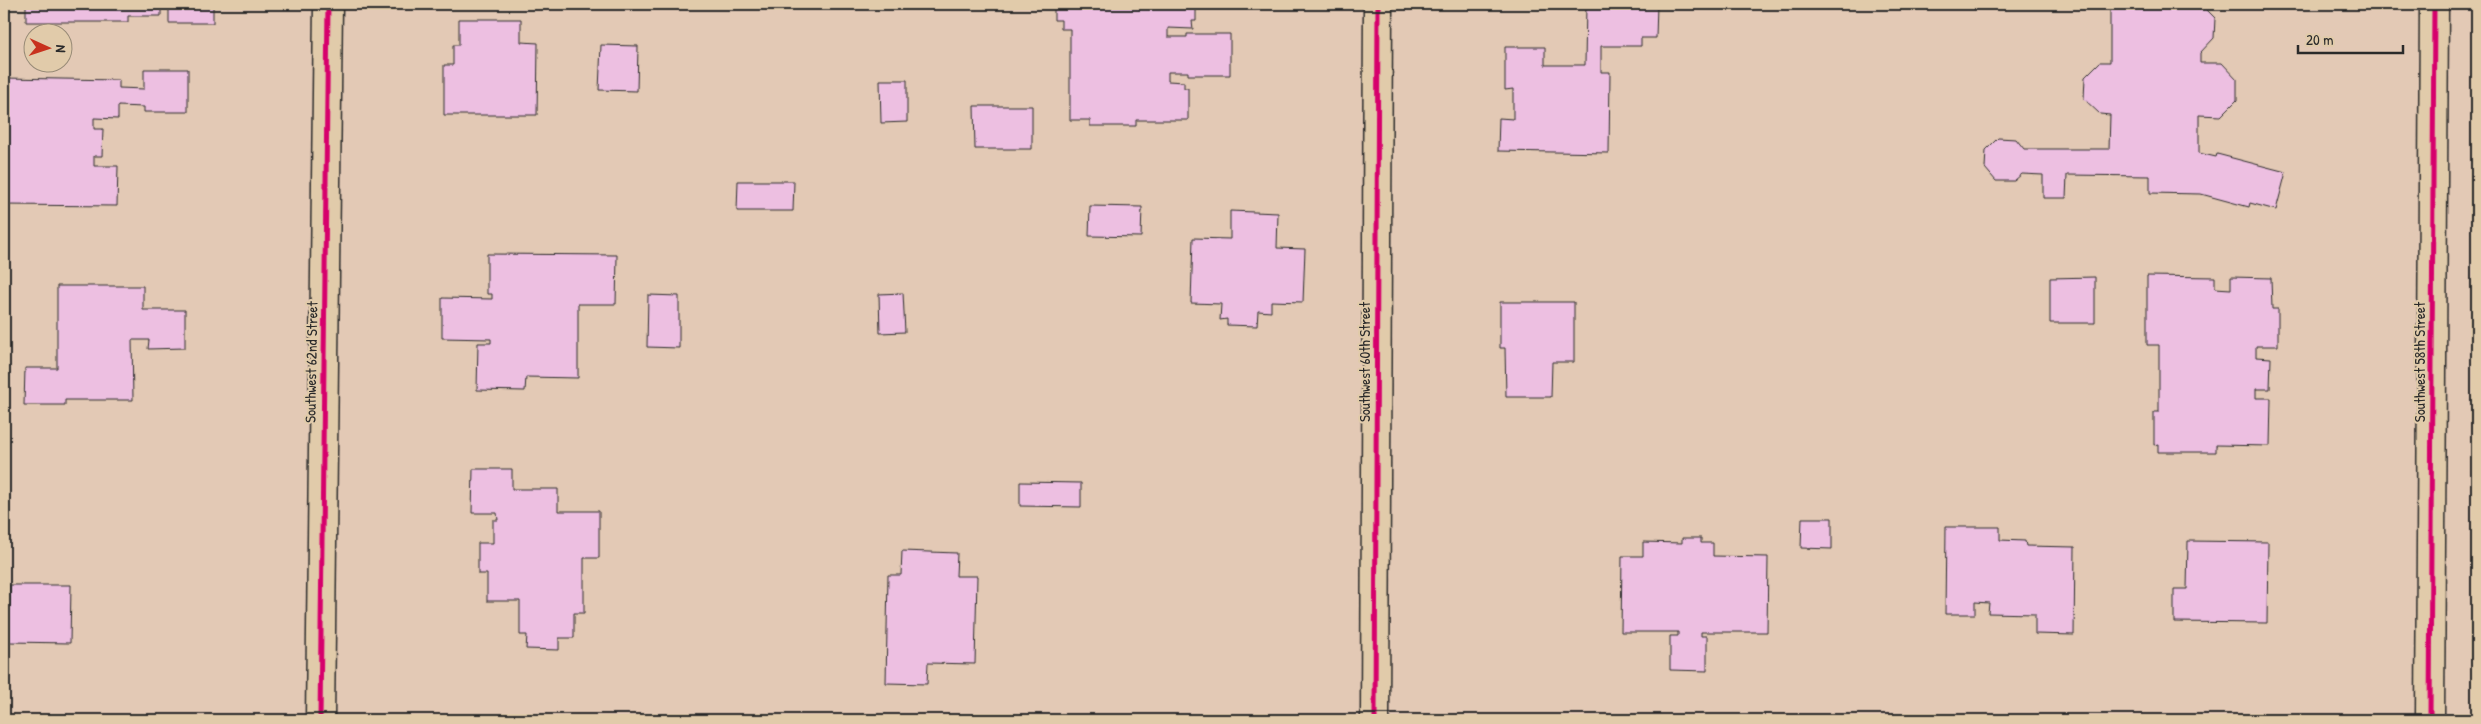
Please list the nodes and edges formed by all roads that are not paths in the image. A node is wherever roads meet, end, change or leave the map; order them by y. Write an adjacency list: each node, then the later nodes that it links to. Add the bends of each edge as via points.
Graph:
1 (328, 4): 4 (street, Southwest 62nd Street)
2 (1378, 4): 5 (street, Southwest 60th Street)
3 (2434, 4): 6 (street, Southwest 58th Street)
4 (320, 720)
5 (1375, 720)
6 (2430, 720)

